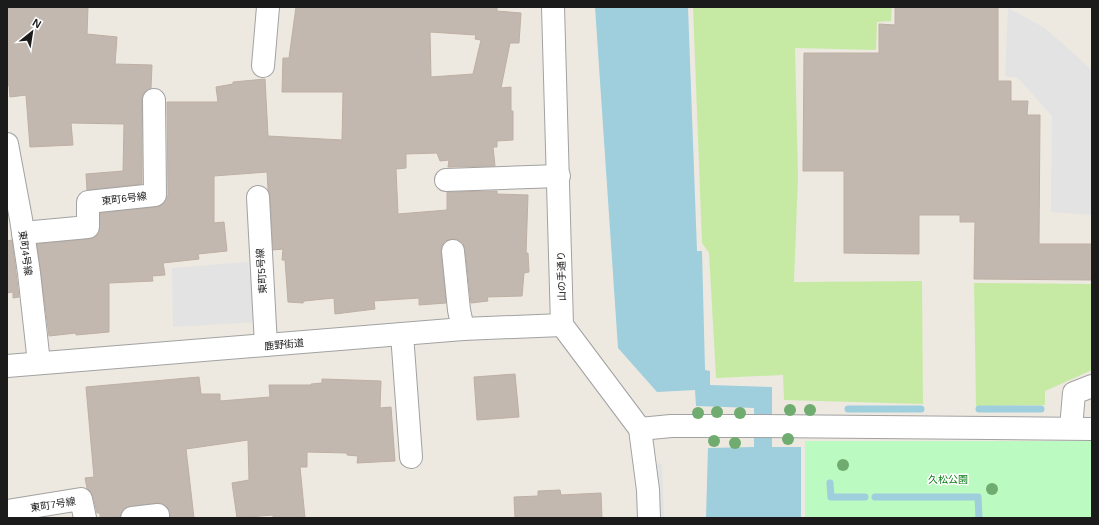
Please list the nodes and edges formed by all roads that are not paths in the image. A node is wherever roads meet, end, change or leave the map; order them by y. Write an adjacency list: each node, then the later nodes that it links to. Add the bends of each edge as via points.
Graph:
1 (268, 7): 3 (street)
2 (553, 7): 6 (street, 山の手通り)
3 (263, 66)
4 (154, 100): 9 (street, 東町6号線, via 155,195 88,202 88,227)
5 (7, 144): 9 (street, 東町4号線)
6 (559, 176): 7 (street); 11 (street, 山の手通り)
7 (446, 180)
8 (258, 197): 14 (street, 東町5号線)
9 (23, 233): 15 (street, 東町4号線)
10 (454, 251): 12 (street)
11 (562, 325): 12 (street, 鹿野街道); 19 (street)
12 (463, 329): 13 (street, 鹿野街道)
13 (402, 334): 14 (street, 鹿野街道); 20 (street)
14 (266, 345): 15 (street, 鹿野街道)
15 (38, 364): 16 (street, 鹿野街道)
16 (7, 366)
17 (1092, 386): 18 (street, via 1074,393)
18 (1081, 428): 19 (street, via 671,426)
19 (640, 429): 25 (street)
20 (411, 457)
21 (7, 511): 22 (street, 東町7号線, via 81,499)
22 (85, 518)
23 (132, 518): 24 (street, via 158,515)
24 (158, 518)
25 (649, 518)

